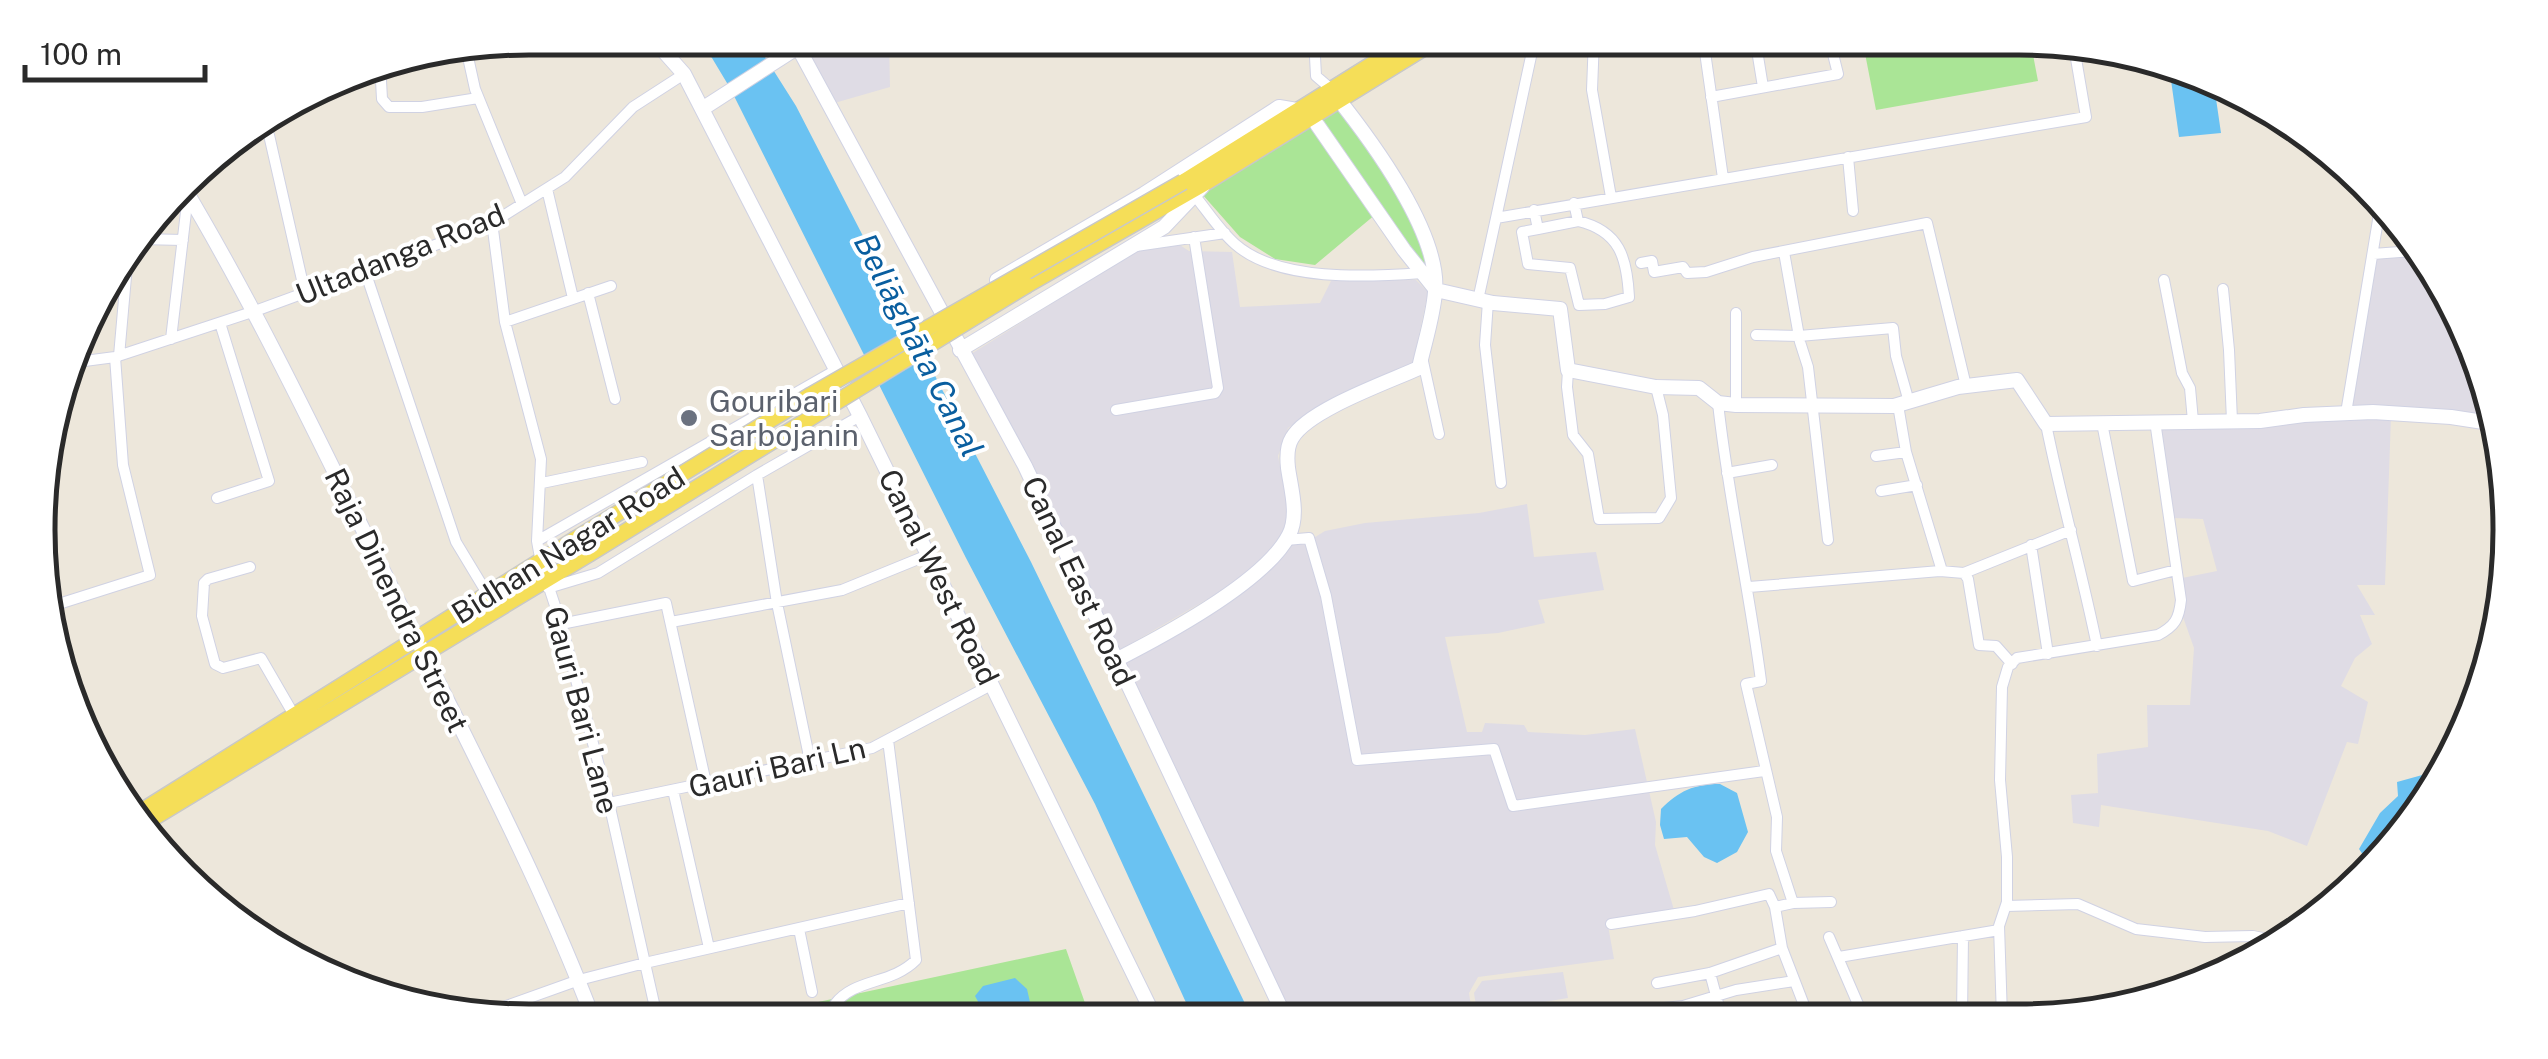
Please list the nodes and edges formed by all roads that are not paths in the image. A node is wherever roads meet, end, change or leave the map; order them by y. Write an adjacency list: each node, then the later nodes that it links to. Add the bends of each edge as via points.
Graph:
1 (667, 55): 14 (main road, Canal West Road)
2 (780, 55): 20 (main road)
3 (799, 55): 60 (main road, Canal East Road)
4 (1315, 55): 17 (street, via 1316,76)
5 (1388, 55): 17 (main road, Bidhan Nagar Road)
6 (1408, 55): 17 (main road, Bidhan Nagar Road)
7 (1531, 55): 34 (street)
8 (1593, 55): 28 (street, via 1592,90)
9 (1705, 55): 18 (street)
10 (1758, 55): 16 (street)
11 (1833, 55): 16 (street, via 1838,74)
12 (469, 59): 19 (street)
13 (2076, 59): 23 (street, via 2086,117)
14 (684, 74): 20 (main road, Canal West Road); 25 (street, Ultadanga Road, via 634,107)
15 (381, 79): 19 (street, via 389,107)
16 (1763, 87): 18 (street)
17 (1334, 94): 21 (main road, Bidhan Nagar Road); 54 (main road, via 1414,210 1433,260)
18 (1711, 97): 24 (street)
19 (478, 98): 31 (street)
20 (706, 107): 71 (main road, Canal West Road)
21 (1304, 111): 26 (main road, Bidhan Nagar Road); 49 (main road); 60 (main road, via 1279,107)
22 (269, 136): 55 (street)
23 (1848, 158): 24 (street); 33 (street)
24 (1723, 178): 28 (street)
25 (546, 188): 31 (street, Ultadanga Road); 57 (street)
26 (1193, 188): 39 (street); 43 (main road, via 1164,227); 111 (main road, Bidhan Nagar Road, bridge); 111 (main road, Bidhan Nagar Road, bridge, via 811,395 574,540)
27 (192, 196): 59 (main road, Raja Dinendra Street)
28 (1611, 197): 30 (street)
29 (185, 203): 42 (street)
30 (1574, 203): 32 (street); 35 (street)
31 (522, 204): 37 (street, Ultadanga Road)
32 (1534, 210): 34 (street); 38 (street)
33 (1854, 211)
34 (1496, 218): 58 (street)
35 (1578, 221): 38 (street); 38 (street, via 1601,226 1619,248 1629,298 1579,305 1570,268 1528,264 1522,232)
36 (2378, 221): 46 (street)
37 (492, 222): 48 (street, Ultadanga Road); 62 (street, Gauri Bari Lane)
38 (1538, 230)
39 (1225, 233): 40 (street); 49 (street, via 1273,265 1328,275)
40 (1194, 237): 43 (street); 80 (street, via 1218,388)
41 (155, 239): 42 (street)
42 (182, 240): 66 (street)
43 (1130, 247): 67 (main road)
44 (1784, 252): 47 (street, via 1706,272 1654,272 1652,261); 65 (street); 73 (street, via 1927,223)
45 (2403, 252): 46 (street)
46 (2373, 254): 81 (street)
47 (1641, 262)
48 (365, 270): 55 (street, Ultadanga Road); 113 (street, via 456,542)
49 (1422, 273): 54 (main road)
50 (2164, 280): 84 (street)
51 (125, 282): 69 (street)
52 (611, 286): 56 (street)
53 (2223, 289): 85 (street)
54 (1436, 290): 58 (main road); 68 (main road)
55 (305, 293): 59 (street, Ultadanga Road)
56 (588, 293): 57 (street); 75 (street)
57 (573, 298): 62 (street)
58 (1483, 300): 72 (main road, via 1560,309); 97 (street)
59 (255, 311): 63 (street, Ultadanga Road); 118 (main road, Raja Dinendra Street)
60 (940, 312): 67 (main road, Canal East Road)
61 (1736, 313): 78 (street)
62 (505, 322): 96 (street, Gauri Bari Lane)
63 (220, 323): 66 (street, Ultadanga Road); 100 (street, via 269,481)
64 (1756, 335): 65 (street)
65 (1800, 336): 77 (street, via 1893,328); 79 (street)
66 (171, 339): 69 (street, Ultadanga Road)
67 (960, 350): 121 (main road, Canal East Road, via 1025,466)
68 (1422, 355): 89 (street); 102 (main road, via 1419,368 1345,400 1292,438 1287,458 1294,509)
69 (117, 357): 70 (street, Ultadanga Road); 114 (street, via 123,465 150,575)
70 (86, 361)
71 (836, 370): 82 (main road, Canal West Road); 104 (street)
72 (1568, 370): 74 (main road); 74 (street, via 1573,435 1588,454 1599,519 1659,518 1671,498)
73 (1966, 386): 77 (main road); 88 (main road, via 2018,380)
74 (1656, 387): 76 (main road, via 1700,388)
75 (615, 398)
76 (1718, 402): 78 (main road); 94 (street)
77 (1903, 403): 79 (main road); 90 (street)
78 (1736, 404): 79 (main road)
79 (1812, 405): 103 (street)
80 (1116, 410)
81 (2346, 413): 85 (main road); 87 (main road)
82 (860, 416): 95 (street); 106 (main road, Canal West Road)
83 (2155, 421): 84 (main road); 86 (main road); 108 (street)
84 (2192, 421): 85 (main road)
85 (2232, 421)
86 (2102, 422): 88 (main road); 108 (street, via 2134,581)
87 (2480, 422)
88 (2046, 424): 101 (street)
89 (1439, 434)
90 (1906, 452): 91 (street); 98 (street)
91 (1876, 456)
92 (642, 462): 96 (street)
93 (1772, 465): 94 (street)
94 (1727, 472): 112 (street)
95 (756, 475): 111 (street, via 598,573); 115 (street)
96 (542, 483): 104 (street, Gauri Bari Lane)
97 (1501, 483)
98 (1917, 485): 99 (street); 109 (street)
99 (1881, 491)
100 (217, 498)
101 (2071, 530): 105 (street); 119 (street)
102 (1286, 540): 121 (main road, via 1243,583); 127 (street, via 1308,538 1326,596 1357,760 1494,749 1513,806)
103 (1828, 540)
104 (538, 541): 111 (street, Gauri Bari Lane)
105 (2031, 546): 110 (street); 120 (street)
106 (928, 555): 115 (street, via 842,590); 123 (main road, Canal West Road)
107 (250, 567): 124 (street, via 204,583 202,616 214,664 223,668 261,658)
108 (2176, 570): 119 (street, via 2180,600 2173,628)
109 (1942, 571): 110 (street); 112 (street)
110 (1964, 574): 122 (street, via 1979,645 1996,646)
111 (545, 577): 113 (main road, Bidhan Nagar Road); 117 (street, Gauri Bari Lane); 118 (main road)
112 (1749, 587): 127 (street, via 1761,681 1746,684)
113 (488, 595): 118 (main road, Bidhan Nagar Road)
114 (61, 603)
115 (778, 603): 116 (street); 126 (street)
116 (671, 622): 117 (street, via 661,602); 128 (street)
117 (561, 624): 130 (street, Gauri Bari Lane)
118 (420, 646): 124 (main road, Bidhan Nagar Road); 132 (main road); 149 (main road, Raja Dinendra Street)
119 (2097, 646): 120 (street)
120 (2048, 654): 122 (street)
121 (1116, 660): 159 (main road, Canal East Road)
122 (2012, 664): 136 (street, via 2002,687)
123 (991, 685): 125 (street, Gauri Bari Ln); 158 (main road, Canal West Road)
124 (294, 715): 131 (main road, Bidhan Nagar Road)
125 (888, 740): 126 (street, Gauri Bari Ln); 134 (street)
126 (810, 761): 128 (street, Gauri Bari Ln)
127 (1764, 771): 135 (street, via 1777,817 1776,852)
128 (706, 784): 129 (street, Gauri Bari Ln)
129 (673, 790): 130 (street, Gauri Bari Ln); 144 (street)
130 (609, 804): 147 (street, Gauri Bari Lane)
131 (146, 808)
132 (152, 817)
133 (1831, 902): 135 (street)
134 (910, 903): 139 (street); 157 (street, via 916,960 902,973 844,992)
135 (1794, 903): 137 (street)
136 (2006, 906): 140 (street); 143 (street, via 2078,904 2136,929)
137 (1775, 907): 138 (street, via 1769,894); 145 (street)
138 (1610, 924)
139 (799, 929): 144 (street); 152 (street)
140 (2000, 930): 142 (street); 165 (street)
141 (1829, 936): 146 (street)
142 (1963, 936): 146 (street); 164 (street)
143 (2260, 937)
144 (709, 948): 147 (street)
145 (1782, 948): 148 (street); 150 (street)
146 (1839, 958): 163 (street)
147 (645, 963): 149 (street); 156 (street, Gauri Bari Lane)
148 (1710, 972): 151 (street); 153 (street)
149 (579, 980): 154 (street); 155 (main road, Raja Dinendra Street)
150 (1794, 980): 153 (street); 162 (street)
151 (1658, 983)
152 (812, 992)
153 (1716, 996): 160 (street); 161 (street)
154 (513, 1003)
155 (588, 1004)
156 (654, 1004)
157 (834, 1004)
158 (1148, 1004)
159 (1278, 1004)
160 (1690, 1004)
161 (1718, 1004)
162 (1803, 1004)
163 (1858, 1004)
164 (1962, 1004)
165 (2002, 1004)

